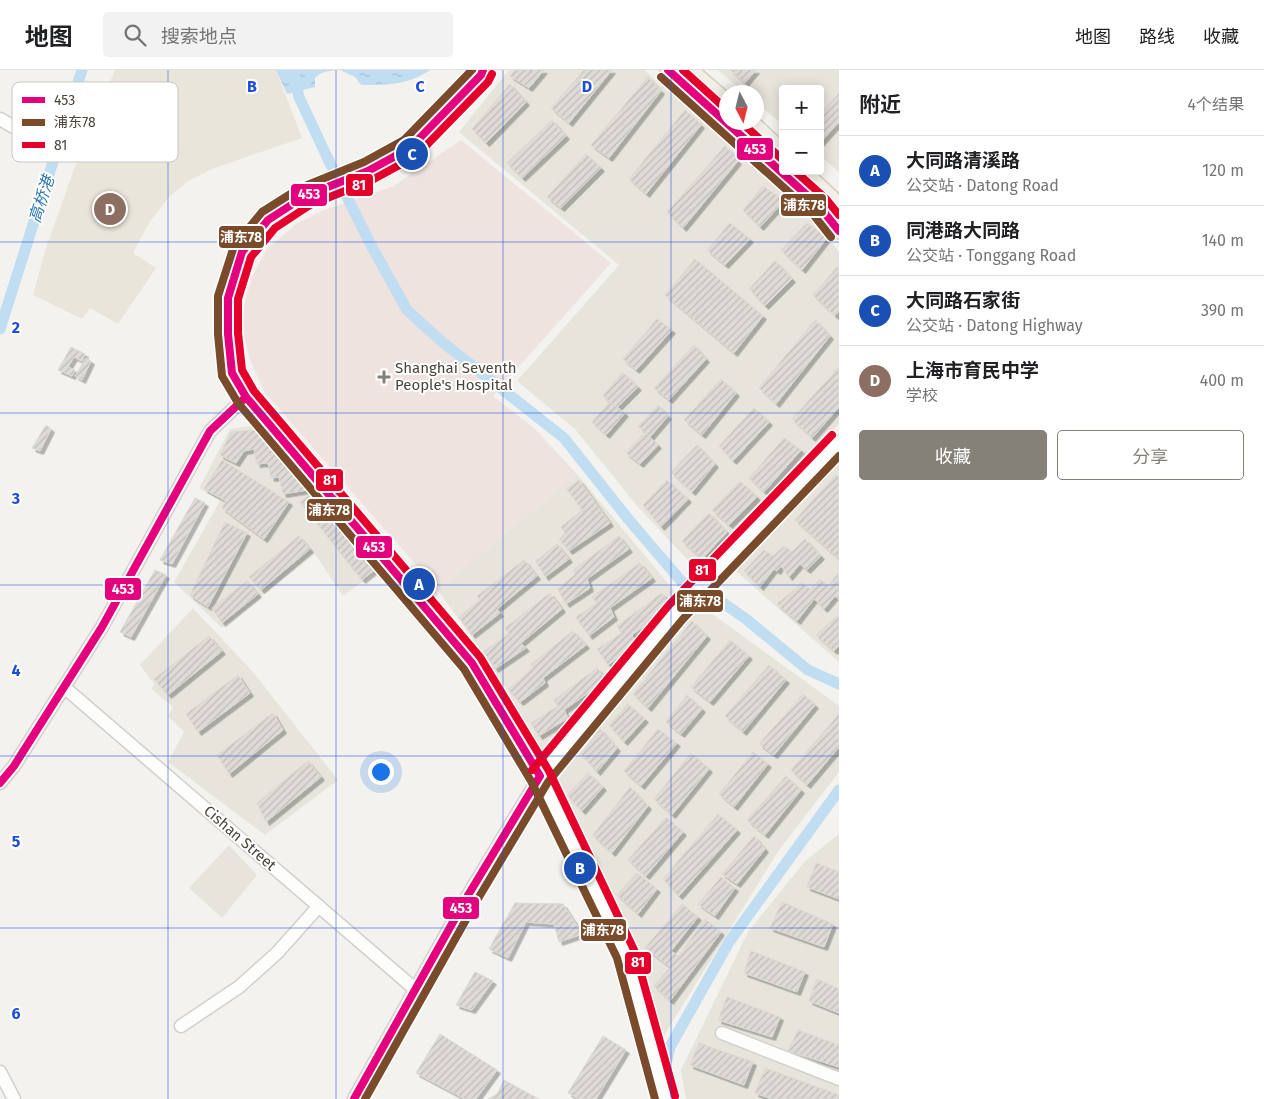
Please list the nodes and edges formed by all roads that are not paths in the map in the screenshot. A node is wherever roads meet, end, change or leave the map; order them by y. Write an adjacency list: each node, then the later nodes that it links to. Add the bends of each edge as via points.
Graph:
1 (483, 70): 12 (street, via 410,148 368,172 304,196 268,220 242,252 228,298 228,334 232,373)
2 (668, 70): 11 (main road, via 819,206)
3 (690, 70): 4 (main road)
4 (719, 96)
5 (0, 119): 6 (street)
6 (12, 126)
7 (760, 130): 8 (main road)
8 (779, 148)
9 (807, 175): 10 (main road)
10 (839, 206)
11 (839, 231)
12 (246, 398): 14 (street, via 210,432 102,627); 15 (street, via 472,662)
13 (839, 442): 15 (street, via 676,612)
14 (64, 687): 16 (street); 17 (street, Cishan Street)
15 (540, 776): 18 (street); 25 (street, via 626,955)
16 (0, 783)
17 (319, 906): 18 (street, Cishan Street); 19 (street, via 277,953 246,981)
18 (416, 990): 24 (street)
19 (181, 1026)
20 (722, 1033): 22 (street)
21 (0, 1072): 23 (street)
22 (839, 1080)
23 (14, 1099)
24 (354, 1099)
25 (665, 1099)

